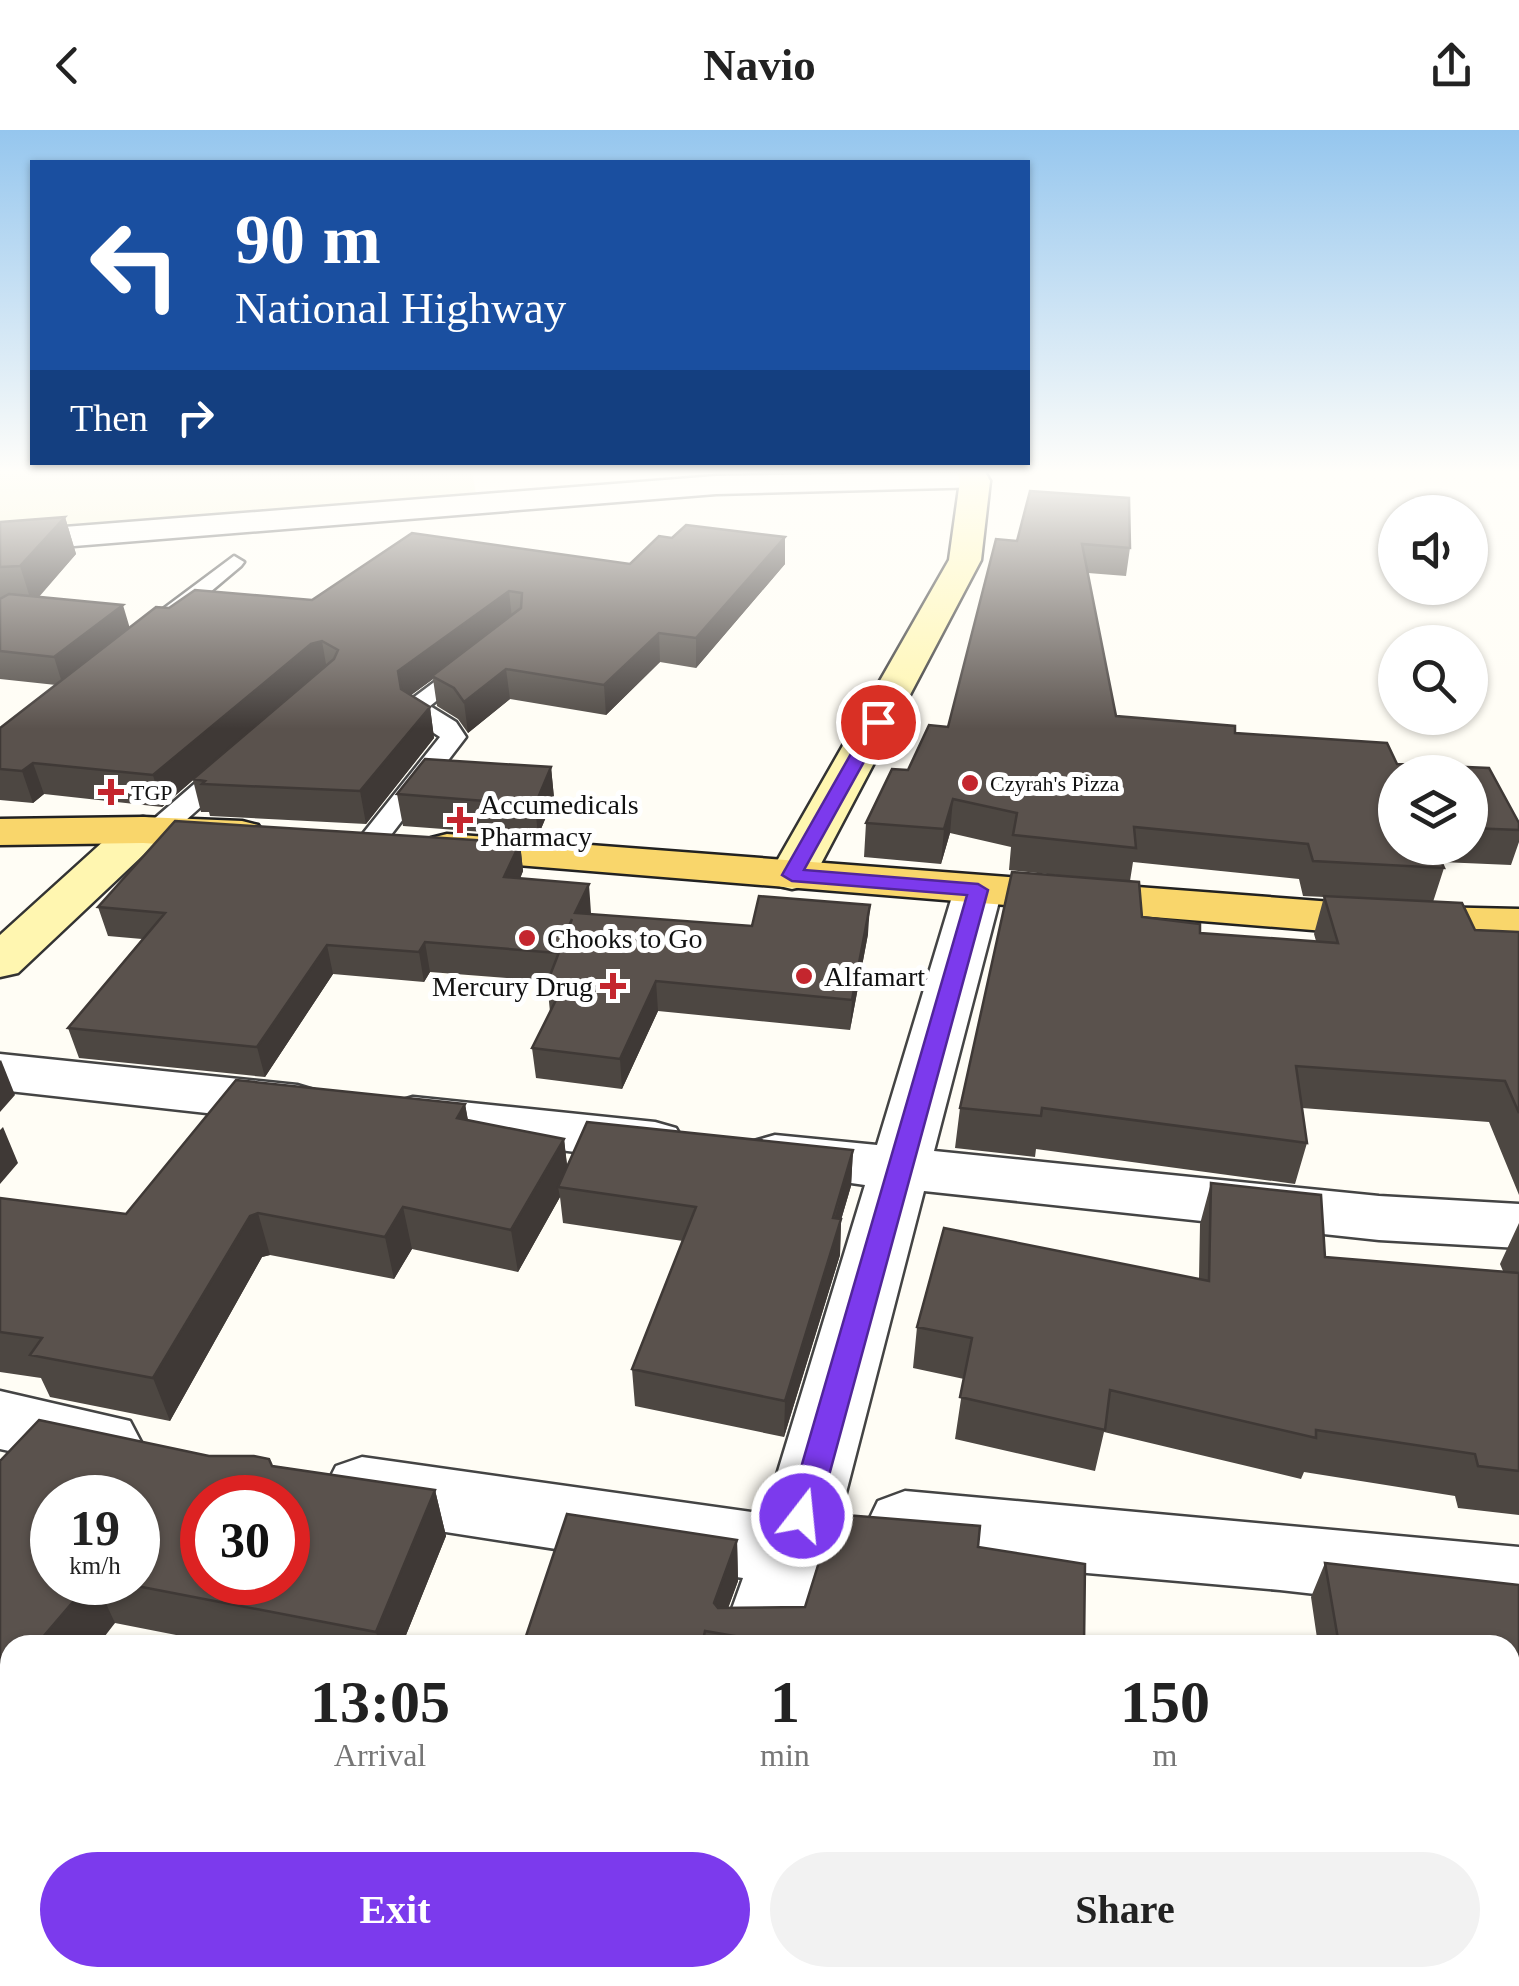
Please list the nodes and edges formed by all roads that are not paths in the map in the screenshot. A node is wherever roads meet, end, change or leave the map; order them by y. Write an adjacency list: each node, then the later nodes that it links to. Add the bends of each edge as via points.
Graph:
1 (965, 557): 9 (main road)
2 (234, 562): 3 (lane)
3 (146, 634)
4 (500, 639): 8 (lane, via 417,704 416,711 447,726 453,737)
5 (257, 744): 6 (lane)
6 (150, 831): 7 (main road); 8 (main road); 12 (main road)
7 (0, 832)
8 (332, 840): 9 (main road)
9 (792, 875): 10 (main road)
10 (978, 890): 11 (main road, via 1385,921); 14 (street)
11 (1519, 924)
12 (0, 962)
13 (0, 1072): 14 (street)
14 (900, 1168): 15 (street, via 1379,1218); 19 (street)
15 (1519, 1226)
16 (0, 1420): 17 (street)
17 (164, 1454)
18 (310, 1480): 19 (street)
19 (796, 1533): 20 (street, via 1280,1556); 21 (street)
20 (1519, 1582)
21 (763, 1635)

